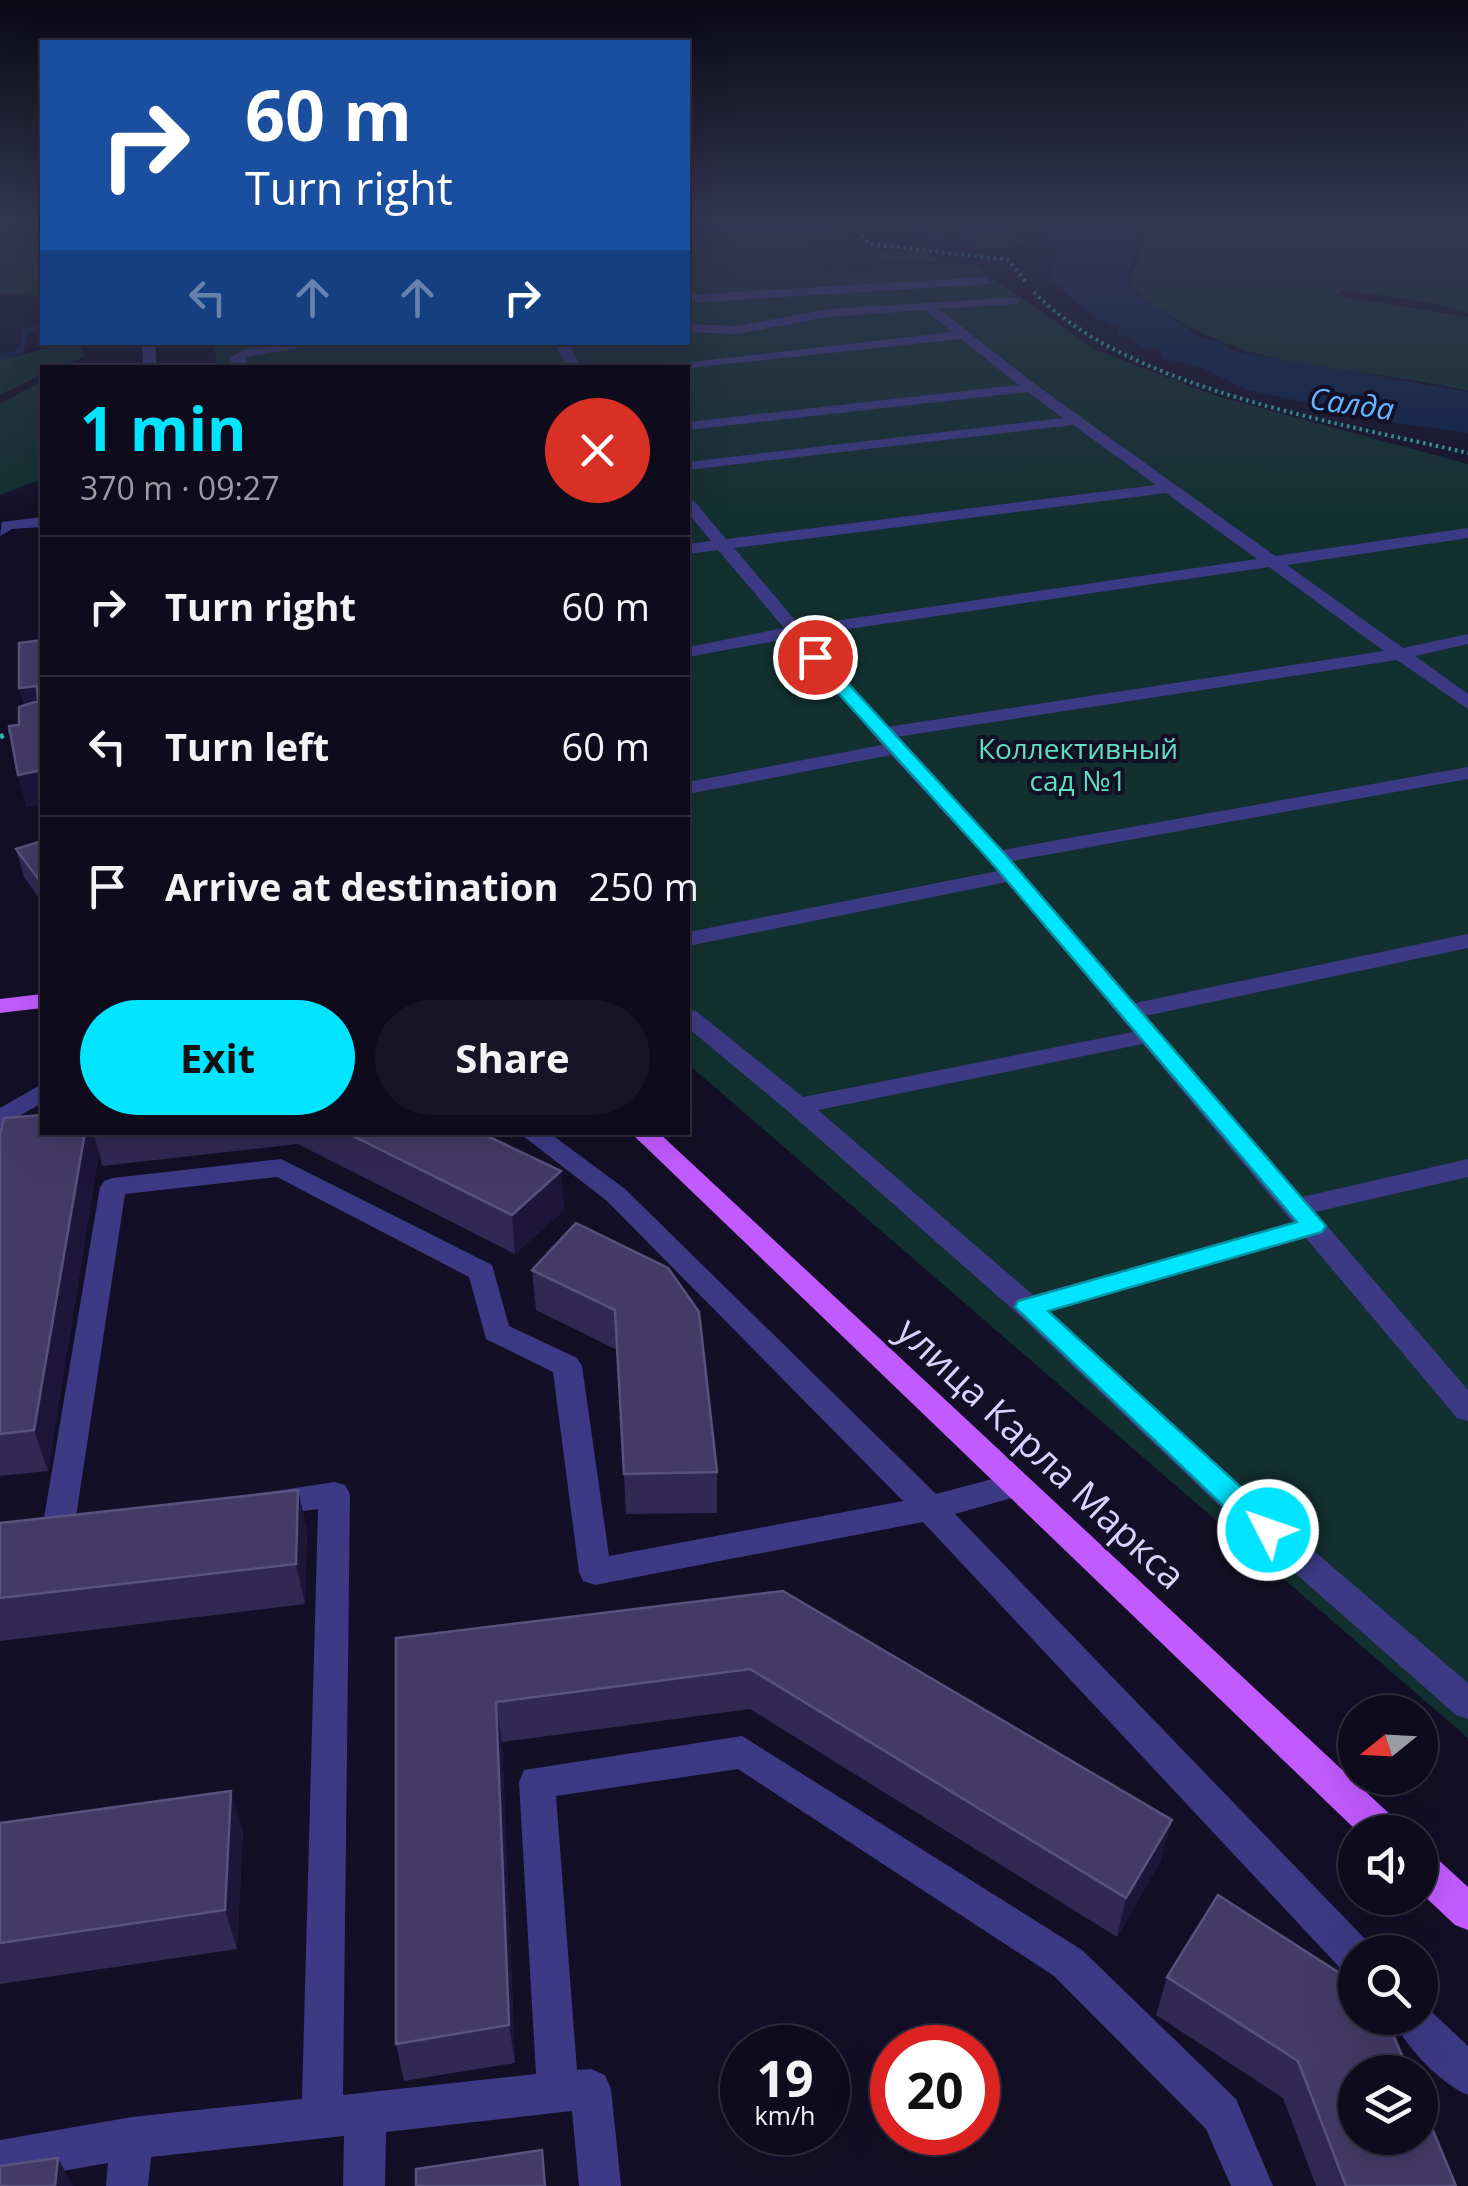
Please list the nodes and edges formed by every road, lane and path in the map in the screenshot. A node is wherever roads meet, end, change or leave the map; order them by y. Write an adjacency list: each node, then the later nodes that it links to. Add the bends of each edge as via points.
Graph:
1 (763, 325): 4 (street)
2 (949, 325): 5 (street)
3 (1076, 325): 12 (path, via 1136,362 1227,394)
4 (690, 328)
5 (960, 335): 8 (street); 9 (street)
6 (307, 345): 7 (street, via 243,354 236,358)
7 (239, 365)
8 (676, 365)
9 (1031, 388): 10 (street); 11 (street)
10 (1078, 420): 13 (street); 14 (street)
11 (690, 426)
12 (1468, 453)
13 (690, 466)
14 (1168, 488): 19 (street); 21 (street)
15 (690, 506): 19 (street)
16 (40, 522): 17 (street)
17 (0, 531)
18 (1468, 534): 21 (street)
19 (722, 544): 20 (street); 22 (street)
20 (690, 549)
21 (1271, 562): 22 (street); 25 (street)
22 (793, 632): 24 (street); 29 (street)
23 (1468, 639): 25 (street)
24 (690, 652)
25 (1400, 654): 26 (street); 29 (street)
26 (1468, 704)
27 (18, 730): 28 (path)
28 (0, 738)
29 (888, 741): 31 (street); 32 (street)
30 (1468, 773): 32 (street)
31 (690, 788)
32 (1004, 866): 33 (street); 37 (street)
33 (690, 939)
34 (1468, 941): 37 (street)
35 (40, 1001): 36 (main road)
36 (0, 1006)
37 (1128, 1012): 39 (street)
38 (690, 1018): 41 (street)
39 (1149, 1036): 41 (street); 46 (street)
40 (40, 1093): 42 (street)
41 (798, 1106): 47 (street)
42 (0, 1118)
43 (534, 1135): 51 (street, via 616,1194)
44 (645, 1135): 49 (main road, улица Карла Маркса)
45 (1468, 1168): 46 (street)
46 (1306, 1216): 47 (street); 48 (street)
47 (1028, 1307): 55 (street)
48 (1468, 1410)
49 (1014, 1485): 51 (street); 56 (main road, улица Карла Маркса)
50 (235, 1507): 64 (street, via 334,1494)
51 (930, 1508): 53 (street, via 595,1572 567,1366 496,1332 482,1272 281,1168 113,1187); 59 (street)
52 (97, 1525): 53 (street)
53 (58, 1530): 54 (street)
54 (19, 1535)
55 (1468, 1704)
56 (1365, 1815)
57 (1438, 1884): 58 (main road)
58 (1468, 1912)
59 (1338, 1938)
60 (1430, 2035): 61 (street)
61 (1468, 2075)
62 (558, 2092): 63 (street); 69 (street, via 591,2089); 70 (street, via 536,1782 742,1752 1068,1963 1221,2114)
63 (366, 2113): 64 (street); 68 (street)
64 (322, 2118): 65 (street)
65 (132, 2138): 66 (street); 67 (street)
66 (0, 2161)
67 (127, 2186)
68 (364, 2186)
69 (600, 2186)
70 (1252, 2186)

